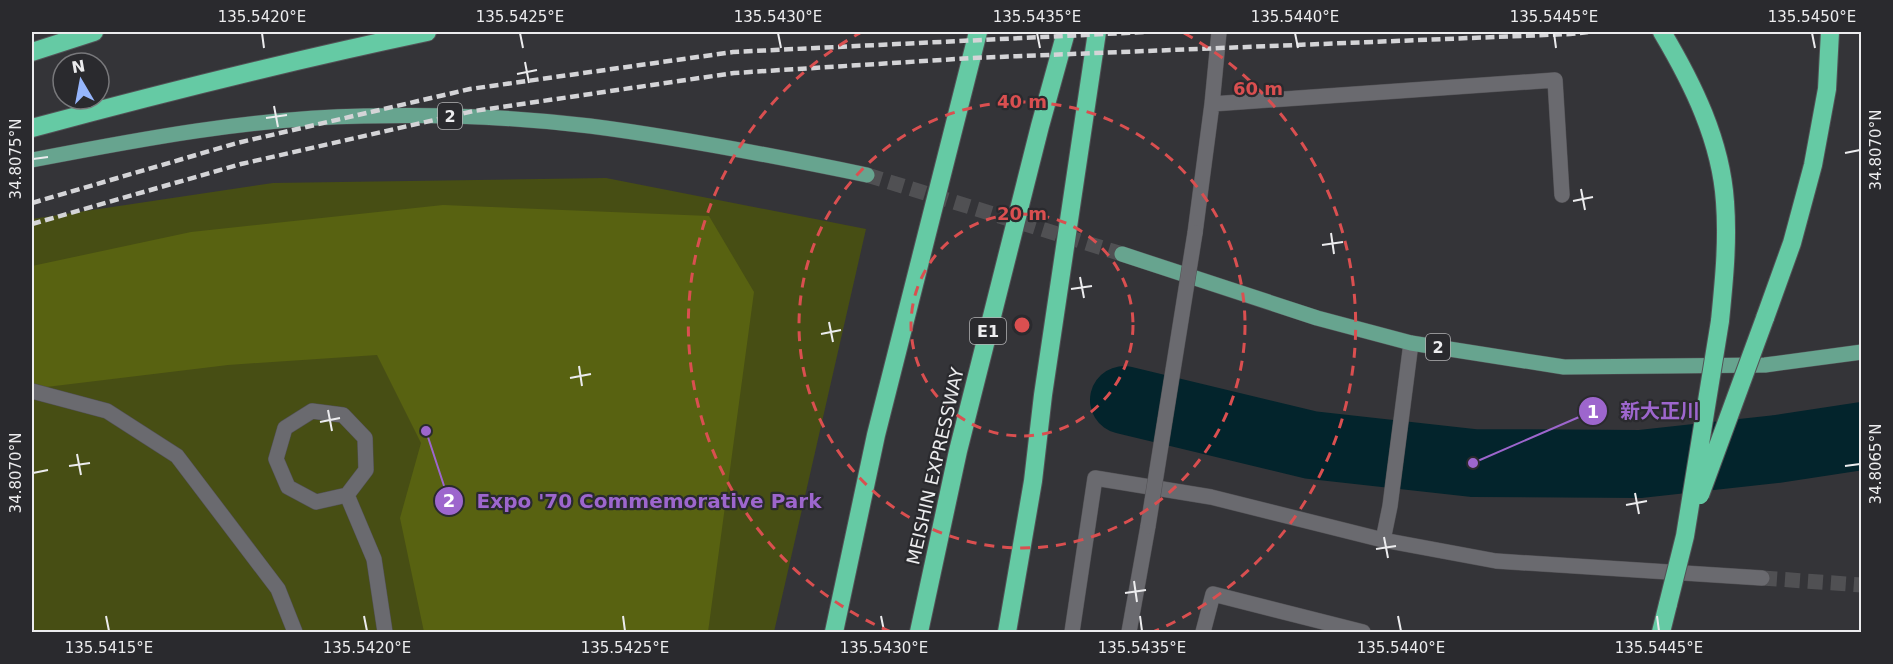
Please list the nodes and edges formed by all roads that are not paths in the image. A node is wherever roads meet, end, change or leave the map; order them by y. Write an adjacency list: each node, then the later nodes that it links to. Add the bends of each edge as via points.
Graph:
1 (94, 32): 9 (highway)
2 (427, 32): 11 (highway, via 336,51)
3 (978, 32): 25 (highway, via 876,435)
4 (1066, 32): 26 (highway, MEISHIN EXPRESSWAY / E1, via 958,451)
5 (1097, 32): 27 (highway, via 1033,480)
6 (1219, 32): 10 (street)
7 (1662, 32): 20 (highway, bridge, via 1702,108 1717,153 1725,201 1726,257 1720,321)
8 (1830, 32): 20 (highway, bridge, via 1827,89 1813,165 1792,243)
9 (32, 52)
10 (1212, 104): 14 (street, via 1555,80); 29 (street, bridge, via 1195,233)
11 (32, 128)
12 (32, 160): 13 (main road, 2, via 284,121 438,116 600,128)
13 (867, 174)
14 (1562, 195)
15 (1122, 254): 16 (main road, 2, via 1317,318)
16 (1411, 343): 17 (main road, 2, via 1564,367 1765,365); 21 (street)
17 (1862, 352)
18 (32, 391): 23 (street, via 107,411 177,456 278,589)
19 (347, 495): 19 (street, via 316,502 288,487 276,459 285,428 312,411 343,415 365,438 366,470); 24 (street, via 374,559)
20 (1685, 536): 32 (highway, bridge)
21 (1383, 540): 22 (street, via 1496,561); 28 (street, via 1211,497 1095,478)
22 (1762, 578)
23 (295, 633)
24 (385, 633)
25 (834, 633)
26 (919, 633)
27 (1007, 633)
28 (1072, 633)
29 (1129, 633)
30 (1203, 633): 31 (street, via 1213,594)
31 (1363, 633)
32 (1661, 633)

